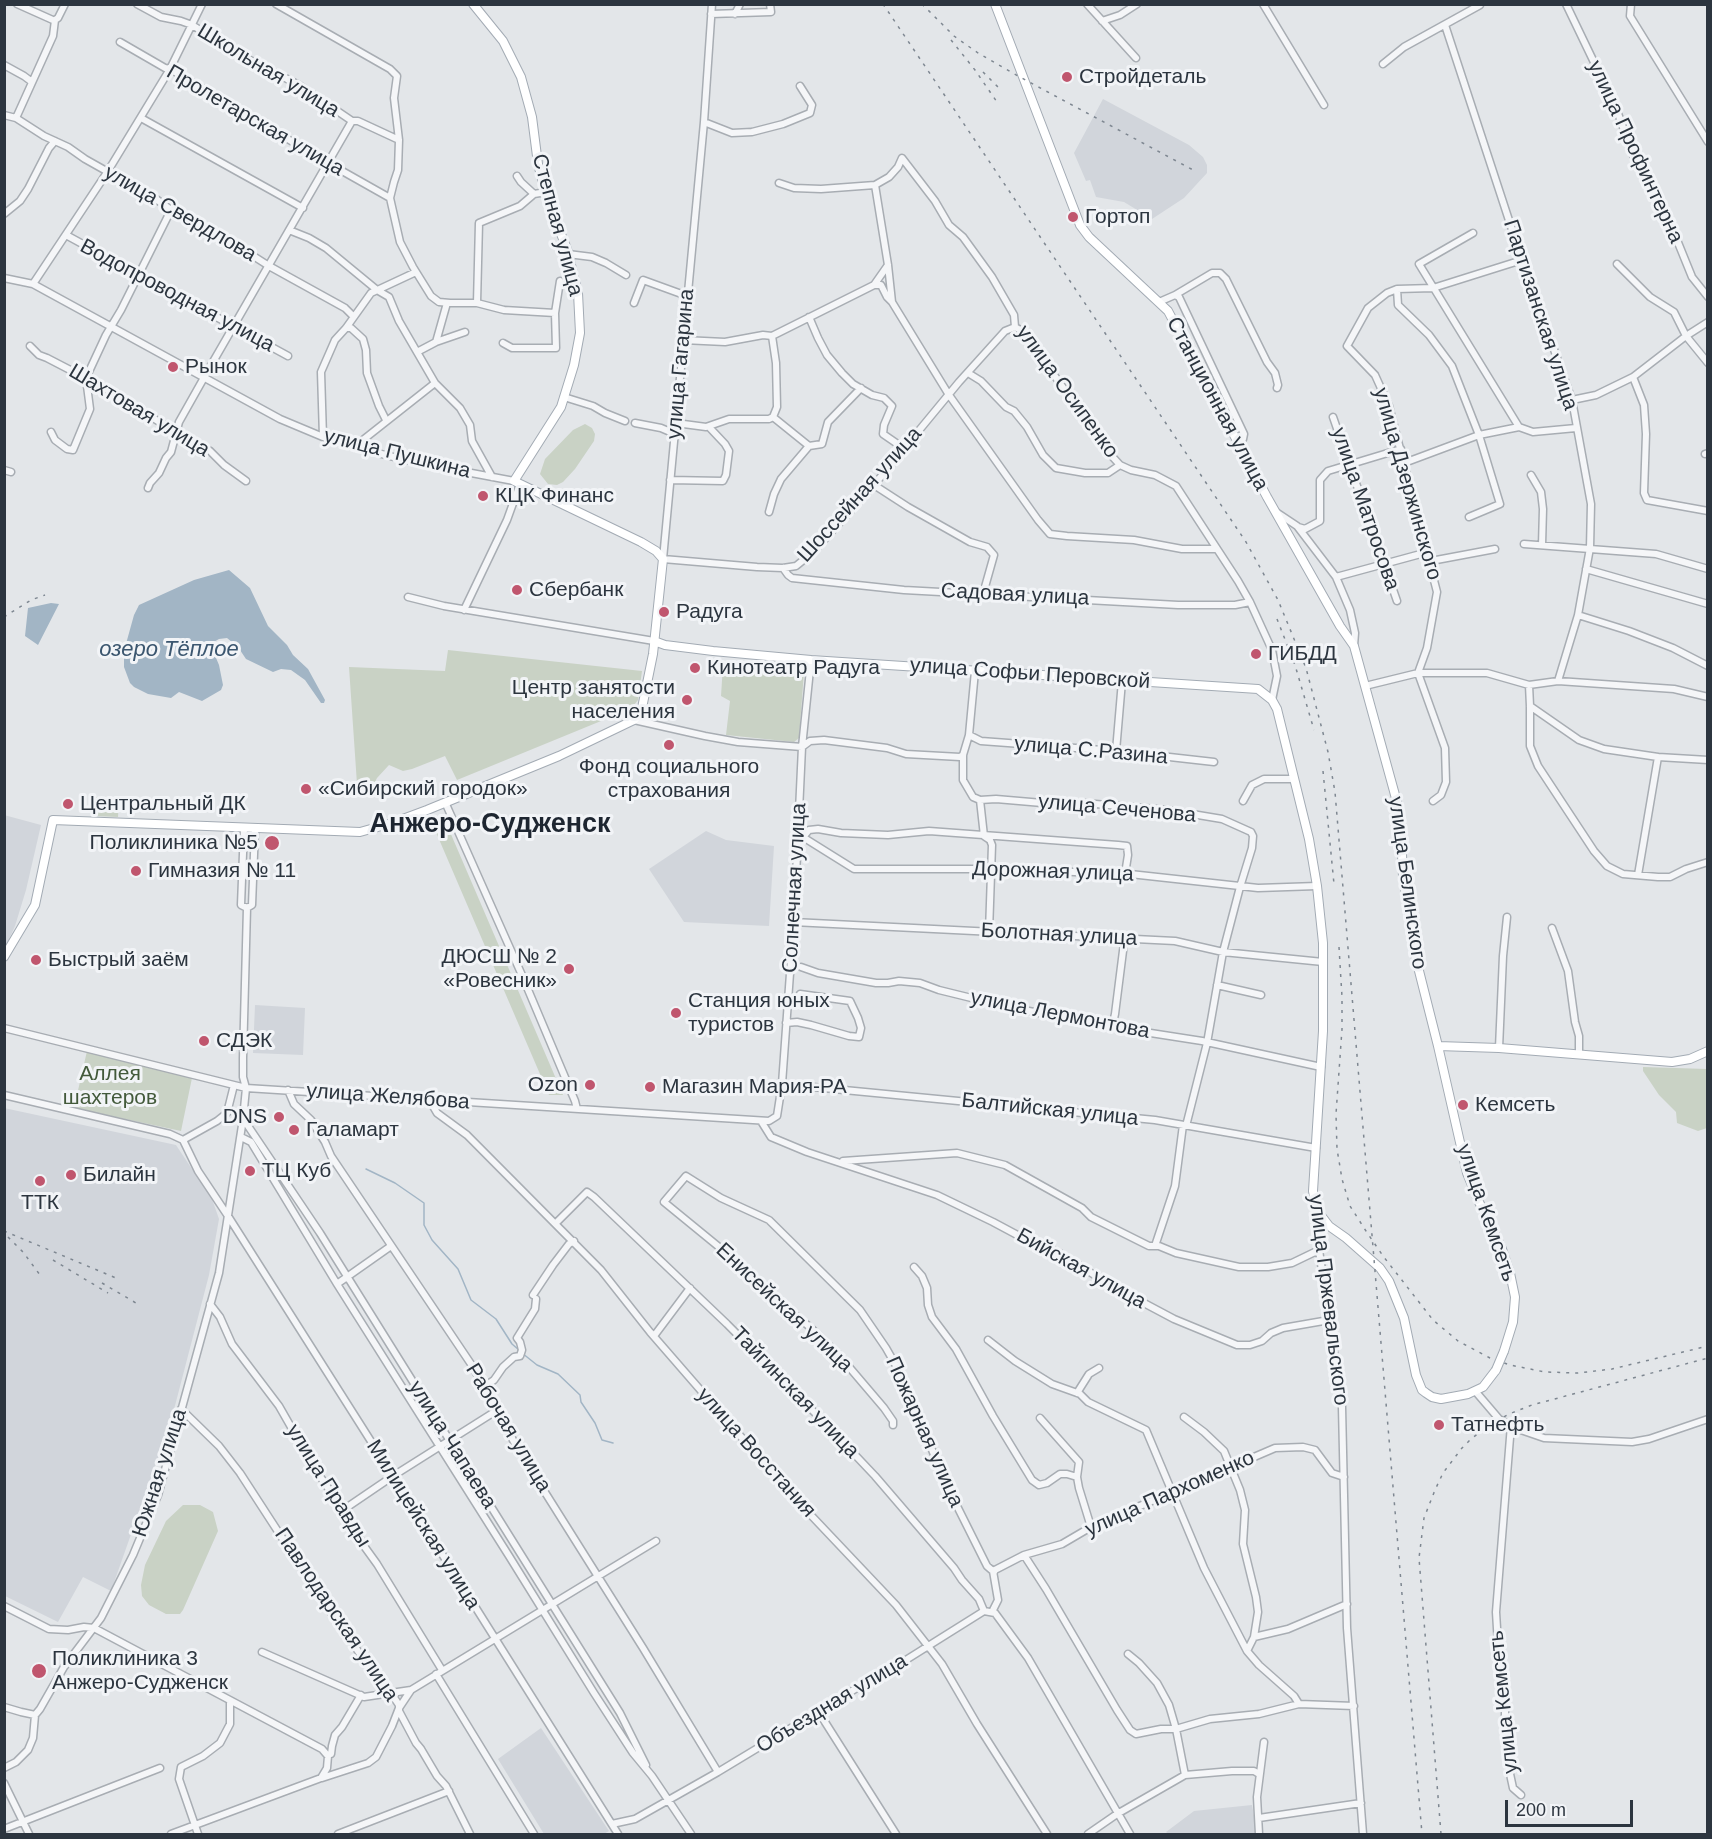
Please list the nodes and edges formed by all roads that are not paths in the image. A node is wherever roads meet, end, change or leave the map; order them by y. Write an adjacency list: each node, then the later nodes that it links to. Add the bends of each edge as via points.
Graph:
1 (17, 4): 19 (street)
2 (65, 4): 19 (street)
3 (137, 4): 21 (street, Школьная улица, via 161,17)
4 (202, 4): 21 (street)
5 (276, 4): 36 (street, via 397,76 394,98)
6 (473, 4): 44 (main road, Степная улица, via 503,40 521,77)
7 (712, 4): 17 (street, улица Гагарина)
8 (740, 4): 18 (street)
9 (770, 4): 18 (street, via 771,12)
10 (995, 4): 72 (main road, Станционная улица, via 1080,225)
11 (1087, 4): 20 (street)
12 (1137, 4): 20 (street)
13 (1263, 4): 30 (street)
14 (1566, 4): 70 (street, улица Профинтерна, via 1616,108 1633,155 1666,213 1692,277)
15 (1631, 4): 38 (street, via 1630,16)
16 (1480, 5): 22 (street)
17 (711, 14): 18 (street); 35 (street, улица Гагарина)
18 (735, 14)
19 (55, 21): 28 (street, via 53,36)
20 (1102, 21): 24 (street)
21 (192, 25): 27 (street); 34 (street, Школьная улица)
22 (1445, 25): 25 (street, via 1404,47); 54 (street, Партизанская улица)
23 (120, 42): 27 (street, Пролетарская улица)
24 (1136, 58)
25 (1383, 64)
26 (4, 65): 28 (street)
27 (171, 69): 33 (street); 39 (street, Пролетарская улица)
28 (32, 82): 32 (street)
29 (800, 86): 35 (street, via 812,105 810,113 783,124 732,133)
30 (1324, 105)
31 (4, 115): 32 (street, улица Свердлова)
32 (16, 118): 37 (street, улица Свердлова)
33 (141, 118): 40 (street); 47 (street)
34 (352, 121): 36 (street, Школьная улица); 39 (street)
35 (704, 122): 69 (street, улица Гагарина)
36 (399, 140): 46 (street, via 398,170)
37 (55, 141): 40 (street, улица Свердлова); 49 (street, via 20,201)
38 (1707, 142)
39 (328, 163): 46 (street, Пролетарская улица); 47 (street)
40 (108, 171): 48 (street, улица Свердлова); 52 (street)
41 (517, 176): 45 (street)
42 (779, 183): 43 (street, via 794,188)
43 (875, 185): 56 (street); 82 (street, улица Осипенко, via 890,177 902,158 992,278 1014,315)
44 (546, 192): 45 (street); 53 (main road, Степная улица)
45 (534, 194): 74 (street, via 520,206 479,224)
46 (390, 198): 58 (street, via 400,242)
47 (303, 208): 50 (street)
48 (171, 210): 57 (street, улица Свердлова); 59 (street)
49 (4, 214)
50 (289, 230): 57 (street); 67 (street, via 326,248)
51 (1473, 233): 65 (street, via 1419,264)
52 (66, 235): 59 (street, Водопроводная улица); 63 (street)
53 (568, 254): 60 (street, via 592,257); 102 (main road, Степная улица, via 578,293 580,333)
54 (1522, 260): 65 (street); 103 (street, Партизанская улица)
55 (1617, 264): 86 (street, via 1650,297 1674,312)
56 (888, 265): 64 (street); 71 (street)
57 (269, 266): 77 (street, улица Свердлова); 81 (street)
58 (416, 272): 67 (street); 73 (street, via 431,296)
59 (138, 274): 80 (street); 81 (street, Водопроводная улица)
60 (626, 275)
61 (4, 278): 63 (street, улица Пушкина)
62 (560, 281): 76 (street)
63 (33, 284): 80 (street, улица Пушкина)
64 (874, 285): 71 (street, via 881,285); 78 (street)
65 (1433, 288): 66 (street); 111 (street)
66 (1397, 289): 116 (street, via 1398,305 1429,335 1452,366); 121 (street, улица Дзержинского, via 1368,308 1347,346 1375,375)
67 (377, 290): 77 (street, via 370,293); 91 (street, via 389,297)
68 (1175, 295): 72 (street); 100 (street, via 1212,273 1220,273 1275,373); 118 (street, via 1244,434)
69 (687, 296): 75 (street, via 643,280); 87 (street, улица Гагарина)
70 (1707, 297)
71 (892, 302): 101 (street)
72 (1159, 302): 118 (main road, Станционная улица, via 1168,311)
73 (448, 303): 74 (street); 88 (street)
74 (477, 303): 76 (street, via 504,310)
75 (634, 303)
76 (555, 313): 89 (street, via 556,348 512,348)
77 (354, 316): 83 (street)
78 (809, 317): 85 (street); 99 (street, via 827,355 842,374)
79 (1707, 322): 86 (street)
80 (112, 326): 96 (street); 97 (street, улица Пушкина)
81 (234, 327): 92 (street, Водопроводная улица); 97 (street)
82 (1015, 327): 94 (street, Шоссейная улица, via 1005,331); 124 (street, улица Осипенко, via 1028,338)
83 (346, 328): 106 (street, via 363,339 367,373); 117 (street, via 335,340 321,372)
84 (465, 332): 88 (street)
85 (772, 336): 87 (street, via 725,342); 104 (street, via 777,407)
86 (1686, 336): 93 (street); 95 (street)
87 (683, 340): 109 (street, улица Гагарина)
88 (436, 342): 91 (street)
89 (503, 343)
90 (30, 345): 96 (street, Шахтовая улица, via 39,355)
91 (417, 352): 98 (street)
92 (288, 356)
93 (1707, 363)
94 (968, 373): 101 (street, Шоссейная улица); 124 (street, улица Осипенко, via 1014,411 1056,468 1108,473)
95 (1633, 377): 103 (street, via 1596,395); 134 (street, via 1644,405 1647,500)
96 (86, 378): 113 (street, via 90,409 73,450 55,440); 114 (street, Шахтовая улица)
97 (205, 378): 114 (street); 117 (street, улица Пушкина)
98 (435, 383): 106 (street); 127 (street, via 460,408 470,425 476,450)
99 (861, 388): 119 (street, via 828,422 822,444); 122 (street, via 892,406 883,434)
100 (1277, 388)
101 (949, 395): 122 (street, Шоссейная улица); 141 (street, via 1050,534 1134,540 1182,549)
102 (564, 397): 107 (street); 130 (main road, Степная улица)
103 (1572, 400): 112 (street, Партизанская улица)
104 (773, 417): 110 (street, via 729,419); 119 (street)
105 (1333, 417): 125 (street, улица Матросова)
106 (386, 420): 120 (street)
107 (625, 421)
108 (635, 423): 115 (street)
109 (676, 423): 110 (street); 115 (street, улица Гагарина)
110 (709, 426): 128 (street, via 729,451 723,481)
111 (1519, 427): 112 (street, via 1533,432); 116 (street)
112 (1576, 428): 140 (street, Партизанская улица, via 1590,504)
113 (51, 432)
114 (177, 432): 129 (street, Шахтовая улица, via 210,451); 132 (street, via 171,452)
115 (675, 434): 128 (street, улица Гагарина)
116 (1479, 435): 123 (street); 136 (street, via 1500,504)
117 (323, 437): 120 (street, улица Пушкина)
118 (1238, 443): 133 (main road, Станционная улица)
119 (809, 446): 135 (street, via 781,479)
120 (354, 447): 127 (street, улица Пушкина)
121 (1401, 449): 123 (street, улица Дзержинского); 125 (street)
122 (902, 451): 131 (street, Шоссейная улица)
123 (1404, 463): 143 (street, улица Дзержинского)
124 (1120, 465): 141 (street, via 1176,486)
125 (1349, 465): 137 (street, via 1328,471 1320,480 1320,521 1305,529); 146 (street, улица Матросова)
126 (1531, 475): 139 (street, via 1541,492 1544,509)
127 (492, 477): 130 (street, улица Пушкина)
128 (670, 480): 144 (street, улица Гагарина)
129 (246, 481)
130 (517, 482): 144 (main road, улица Пушкина, via 641,542); 156 (street, via 507,520)
131 (874, 485): 147 (street, Шоссейная улица, via 812,553 796,566); 151 (street, via 994,555)
132 (148, 488)
133 (1276, 511): 137 (street, улица Белинского); 159 (main road, Станционная улица)
134 (1707, 511)
135 (769, 512)
136 (1469, 518)
137 (1297, 526): 150 (street, улица Белинского)
138 (1524, 544): 139 (street)
139 (1542, 545): 140 (street)
140 (1590, 548): 148 (street, Партизанская улица); 149 (street, via 1656,554)
141 (1217, 549): 153 (street)
142 (1495, 549): 145 (street)
143 (1428, 552): 145 (street, улица Дзержинского); 146 (street)
144 (663, 559): 147 (street, Шоссейная улица); 158 (main road, улица Гагарина)
145 (1431, 561): 163 (street, улица Дзержинского, via 1437,592 1427,648)
146 (1384, 566): 150 (street); 154 (street, улица Матросова)
147 (783, 568): 151 (street, Садовая улица, via 792,578 813,581)
148 (1586, 569): 155 (street); 157 (street, Партизанская улица)
149 (1707, 569)
150 (1336, 577): 159 (street, улица Белинского, via 1350,610)
151 (983, 594): 153 (street, Садовая улица, via 1178,605)
152 (408, 597): 156 (street, улица Софьи Перовской)
153 (1250, 602): 169 (street, via 1272,650 1277,676)
154 (1397, 602)
155 (1707, 604)
156 (464, 610): 158 (street, улица Софьи Перовской)
157 (1578, 615): 161 (street, via 1673,648); 165 (street, Партизанская улица)
158 (654, 641): 160 (main road, улица Софьи Перовской); 171 (main road, улица Гагарина, via 642,708)
159 (1355, 648): 167 (main road, улица Белинского)
160 (811, 660): 162 (main road, улица Софьи Перовской); 173 (street, Солнечная улица)
161 (1707, 666)
162 (975, 670): 164 (main road, улица Софьи Перовской); 172 (street)
163 (1418, 673): 166 (street, via 1487,673); 167 (street); 182 (street, via 1445,748 1446,782 1441,795)
164 (1122, 681): 169 (main road, улица Софьи Перовской, via 1258,689); 174 (street)
165 (1557, 681): 166 (street); 168 (street, via 1674,689)
166 (1529, 685): 170 (street)
167 (1365, 686): 211 (main road, улица Белинского, via 1400,813 1402,876 1416,959)
168 (1707, 698)
169 (1272, 700): 179 (main road, улица Пржевальского)
170 (1530, 706): 176 (street, via 1580,740); 191 (street, via 1530,746 1538,766 1607,866 1623,874)
171 (634, 720): 173 (street, via 716,738); 183 (main road, via 560,756)
172 (969, 735): 174 (street, улица С.Разина, via 981,741); 175 (street)
173 (802, 747): 175 (street, via 810,741 824,740 906,754); 186 (street, Солнечная улица)
174 (1116, 751): 178 (street, улица С.Разина)
175 (963, 755): 180 (street, via 963,780 973,797)
176 (1658, 757): 177 (street); 191 (street)
177 (1707, 760)
178 (1214, 762)
179 (1294, 779): 181 (street, via 1264,779 1251,785); 192 (main road, улица Пржевальского)
180 (980, 800): 187 (street); 193 (street, улица Сеченова, via 1071,802 1222,819 1253,836)
181 (1243, 801)
182 (1432, 801)
183 (445, 802): 185 (main road, via 360,832); 222 (street)
184 (244, 828): 185 (main road); 194 (street, via 241,905); 201 (main road, via 53,820 36,906)
185 (255, 828): 194 (street, via 252,905)
186 (800, 836): 187 (street, via 818,829 841,833 929,831); 189 (street, Дорожная улица, via 854,868); 196 (street, Солнечная улица)
187 (984, 836): 189 (street, via 992,844); 190 (street, via 1127,846)
188 (1707, 862): 191 (street, via 1670,877)
189 (992, 869): 190 (street, Дорожная улица); 198 (street)
190 (1125, 874): 193 (street, Дорожная улица)
191 (1638, 875)
192 (1317, 885): 193 (street, Дорожная улица); 202 (main road, улица Пржевальского)
193 (1240, 887): 200 (street)
194 (248, 908): 218 (street, Южная улица, via 243,1058)
195 (1507, 916): 212 (street)
196 (793, 922): 198 (street, Болотная улица); 207 (street, Солнечная улица)
197 (1552, 928): 214 (street, via 1568,971)
198 (989, 932): 199 (street, Болотная улица)
199 (1121, 938): 200 (street, Болотная улица, via 1175,941); 208 (street, via 1123,955)
200 (1223, 952): 202 (street, Болотная улица); 204 (street)
201 (4, 957)
202 (1323, 962): 215 (main road, улица Пржевальского)
203 (801, 967): 208 (street, улица Лермонтова, via 876,983 920,982 1008,1007)
204 (1217, 985): 206 (street); 210 (street)
205 (800, 994): 207 (street, via 850,1001 861,1028 859,1037 811,1024)
206 (1261, 995)
207 (786, 1023): 216 (street, Солнечная улица)
208 (1112, 1027): 210 (street, улица Лермонтова)
209 (4, 1028): 217 (street, улица Желябова)
210 (1207, 1043): 215 (street, улица Лермонтова); 226 (street)
211 (1438, 1046): 212 (main road); 249 (main road, улица Кемсеть, bridge, via 1467,1173 1502,1249 1515,1297 1514,1322 1504,1351 1488,1382)
212 (1499, 1048): 214 (main road)
213 (1707, 1051): 214 (main road, via 1672,1062)
214 (1579, 1054)
215 (1321, 1067): 229 (main road, улица Пржевальского)
216 (782, 1084): 223 (street, Солнечная улица); 226 (street, Балтийская улица)
217 (234, 1085): 218 (street, улица Желябова); 228 (street, via 226,1113)
218 (246, 1088): 219 (street, улица Желябова); 224 (street, Южная улица)
219 (288, 1090): 221 (street, улица Желябова); 236 (street, Рабочая улица)
220 (4, 1095): 228 (street)
221 (430, 1101): 222 (street, улица Желябова); 234 (street, улица Восстания, via 437,1113 467,1135)
222 (577, 1109): 225 (street, улица Желябова)
223 (777, 1116): 225 (street, улица Желябова)
224 (243, 1119): 227 (street, Южная улица); 240 (street, улица Чапаева)
225 (760, 1120): 230 (street, Бийская улица, via 771,1137)
226 (1184, 1125): 229 (street, Балтийская улица); 237 (street, via 1175,1186)
227 (241, 1137): 233 (street, Южная улица); 241 (street, улица Чапаева, via 251,1142)
228 (183, 1140): 233 (street, Милицейская улица)
229 (1316, 1148): 232 (main road, улица Пржевальского)
230 (834, 1161): 237 (street, Бийская улица, via 957,1153 1005,1165 1082,1208 1091,1217); 244 (street, Бийская улица, via 937,1195 1036,1245 1058,1252 1132,1296 1135,1303 1142,1302 1237,1345 1262,1341 1283,1328)
231 (700, 1184): 256 (street, Енисейская улица, via 686,1176 664,1202 838,1354); 269 (street, Пожарная улица, via 769,1220 860,1310 903,1378 945,1482)
232 (1316, 1209): 238 (street, улица Пржевальского); 249 (main road, via 1389,1281 1404,1318 1422,1390 1442,1399)
233 (228, 1216): 243 (street, Южная улица); 261 (street, Милицейская улица)
234 (556, 1223): 235 (street, улица Восстания); 242 (street, Тайгинская улица, via 587,1192)
235 (574, 1241): 245 (street, улица Восстания); 248 (street, via 553,1265 534,1297 535,1310 517,1338 520,1356 514,1357)
236 (391, 1246): 240 (street); 248 (street, Рабочая улица)
237 (1155, 1246): 238 (street, Бийская улица, via 1239,1267 1292,1263)
238 (1319, 1250): 244 (street, улица Пржевальского)
239 (914, 1267): 262 (street, via 927,1288 932,1317 956,1349 1032,1480 1039,1485 1060,1474)
240 (347, 1276): 241 (street); 258 (street, улица Чапаева)
241 (337, 1284): 259 (street, улица Чапаева)
242 (690, 1288): 245 (street); 275 (street, Тайгинская улица, via 874,1476 954,1568)
243 (210, 1305): 251 (street, Южная улица); 265 (street, улица Правды)
244 (1329, 1320): 263 (street, улица Пржевальского, via 1342,1407)
245 (654, 1336): 280 (street, улица Восстания, via 789,1492 896,1605)
246 (988, 1340): 250 (street, via 1052,1384)
247 (1099, 1368): 250 (street, via 1089,1374)
248 (484, 1387): 252 (street, Рабочая улица)
249 (1476, 1392): 257 (street, via 1499,1419)
250 (1077, 1393): 264 (street, via 1146,1430)
251 (181, 1409): 277 (street, Южная улица, via 158,1495 133,1555); 286 (street, Павлодарская улица, via 240,1473)
252 (496, 1411): 258 (street); 270 (street, Рабочая улица)
253 (1040, 1418): 262 (street, via 1079,1462)
254 (1185, 1418): 260 (street, via 1224,1451)
255 (1707, 1419): 257 (street, via 1632,1442 1544,1438)
256 (894, 1425)
257 (1513, 1427): 307 (street, улица Кемсеть, via 1496,1612 1510,1774 1513,1788)
258 (450, 1442): 259 (street); 272 (street, улица Чапаева)
259 (440, 1448): 261 (street); 274 (street, улица Чапаева)
260 (1230, 1467): 263 (street, улица Пархоменко, via 1275,1448 1303,1447 1315,1450 1332,1473); 264 (street, улица Пархоменко); 278 (street, via 1245,1510 1243,1544 1258,1612)
261 (393, 1476): 265 (street); 279 (street, Милицейская улица)
262 (1077, 1477): 266 (street)
263 (1344, 1477): 271 (street, улица Пржевальского)
264 (1172, 1491): 266 (street, улица Пархоменко); 281 (street, via 1204,1568)
265 (343, 1510): 284 (street, улица Правды)
266 (1091, 1527): 268 (street, улица Пархоменко, via 1062,1544)
267 (656, 1541): 270 (street)
268 (1024, 1555): 269 (street, улица Пархоменко); 295 (street, via 1130,1730 1136,1734)
269 (993, 1572): 276 (street, Пожарная улица, via 998,1600)
270 (598, 1578): 272 (street); 300 (street, Рабочая улица)
271 (1347, 1604): 278 (street, via 1288,1629); 290 (street, улица Пржевальского)
272 (552, 1605): 274 (street); 303 (street, улица Чапаева, via 620,1713)
273 (4, 1606): 277 (street, via 49,1629)
274 (543, 1610): 279 (street); 303 (street, улица Чапаева, via 633,1753)
275 (984, 1611): 276 (street); 280 (street, Объездная улица)
276 (994, 1612): 310 (street, via 1028,1658)
277 (94, 1628): 288 (street); 294 (street, Южная улица, via 58,1676)
278 (1254, 1637): 281 (street)
279 (495, 1638): 284 (street); 313 (street, Милицейская улица)
280 (928, 1646): 293 (street, Объездная улица); 325 (street, улица Восстания)
281 (1247, 1651): 289 (street)
282 (262, 1652): 287 (street)
283 (1128, 1654): 295 (street, via 1157,1683)
284 (439, 1672): 285 (street); 321 (street, улица Правды)
285 (411, 1690): 286 (street); 292 (street)
286 (388, 1694): 287 (street); 292 (street, Павлодарская улица)
287 (361, 1695): 297 (street)
288 (230, 1701): 297 (street); 314 (street, via 230,1724 220,1743 181,1767 179,1779)
289 (1299, 1704): 290 (street); 295 (street, via 1259,1714 1210,1719)
290 (1354, 1706): 309 (street, улица Пржевальского)
291 (4, 1707): 294 (street)
292 (399, 1708): 304 (street, via 376,1756 368,1763); 306 (street, Павлодарская улица, via 416,1743)
293 (818, 1711): 300 (street, Объездная улица); 324 (street)
294 (38, 1712): 298 (street, Южная улица, via 28,1750)
295 (1176, 1729): 302 (street)
296 (1264, 1742): 301 (street)
297 (328, 1753): 304 (street, via 327,1768)
298 (4, 1768)
299 (160, 1768): 312 (street)
300 (718, 1772): 308 (street, Объездная улица)
301 (1260, 1774): 302 (street, via 1232,1771); 311 (street)
302 (1185, 1775): 310 (street)
303 (652, 1776): 308 (street, улица Чапаева)
304 (321, 1778): 314 (street)
305 (4, 1783): 312 (street)
306 (449, 1791): 319 (street); 320 (street, Павлодарская улица)
307 (1521, 1795)
308 (668, 1800): 313 (street, Объездная улица, via 635,1819); 323 (street, улица Чапаева)
309 (1361, 1803): 311 (street); 329 (street, улица Пржевальского)
310 (1117, 1814): 326 (street); 327 (street)
311 (1259, 1818): 328 (street)
312 (22, 1822): 315 (street); 316 (street)
313 (612, 1824): 322 (street, Милицейская улица)
314 (195, 1826): 317 (street); 318 (street)
315 (4, 1829)
316 (29, 1834)
317 (171, 1834)
318 (198, 1834)
319 (338, 1834)
320 (470, 1834)
321 (534, 1834)
322 (615, 1834)
323 (691, 1834)
324 (896, 1834)
325 (1047, 1834)
326 (1088, 1834)
327 (1130, 1834)
328 (1259, 1834)
329 (1363, 1834)

